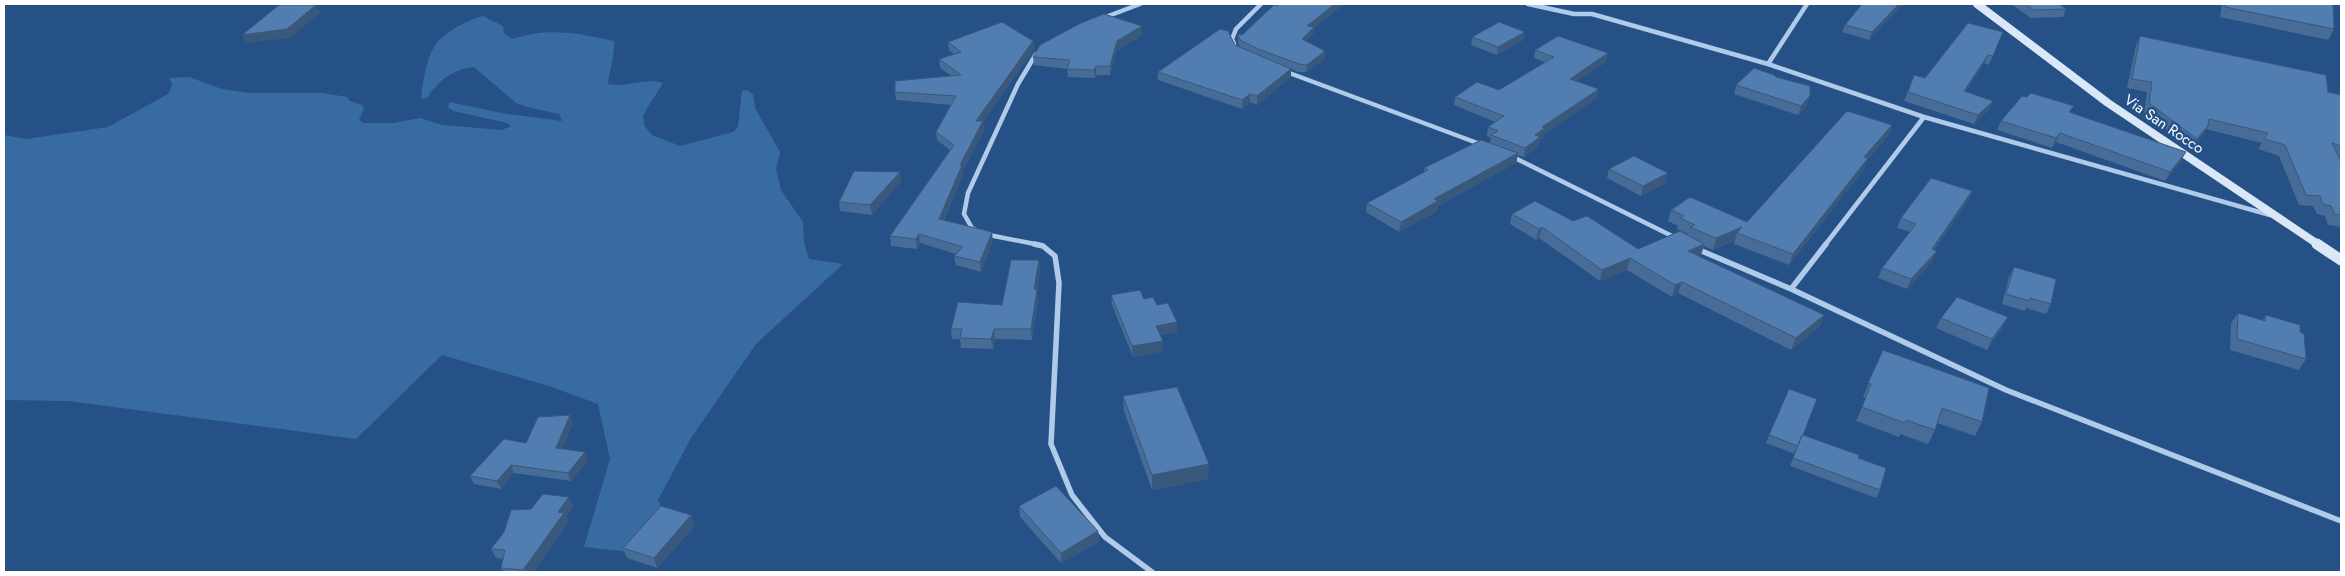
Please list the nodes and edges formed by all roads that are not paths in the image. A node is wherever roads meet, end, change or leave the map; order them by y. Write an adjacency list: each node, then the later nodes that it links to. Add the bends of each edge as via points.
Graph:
1 (1140, 4): 6 (street)
2 (1261, 4): 8 (street, via 1236,29 1232,39)
3 (1528, 4): 9 (street, via 1574,14 1592,14)
4 (1807, 4): 9 (street)
5 (1977, 4): 14 (street, Via San Rocco, via 2108,103)
6 (1098, 20)
7 (1038, 50): 20 (street, via 1018,84 968,193 964,214 972,228 992,237 1043,246 1055,256 1059,283 1051,444 1072,495 1105,537)
8 (1237, 50)
9 (1768, 64): 11 (street)
10 (1281, 70): 12 (street)
11 (1924, 117): 14 (street); 18 (street)
12 (1484, 145)
13 (1501, 152): 15 (street)
14 (2280, 218): 17 (street, Via San Rocco)
15 (1682, 241)
16 (1690, 246): 18 (street)
17 (2341, 260)
18 (1790, 289): 19 (street, via 2006,390)
19 (2341, 521)
20 (1152, 572)

